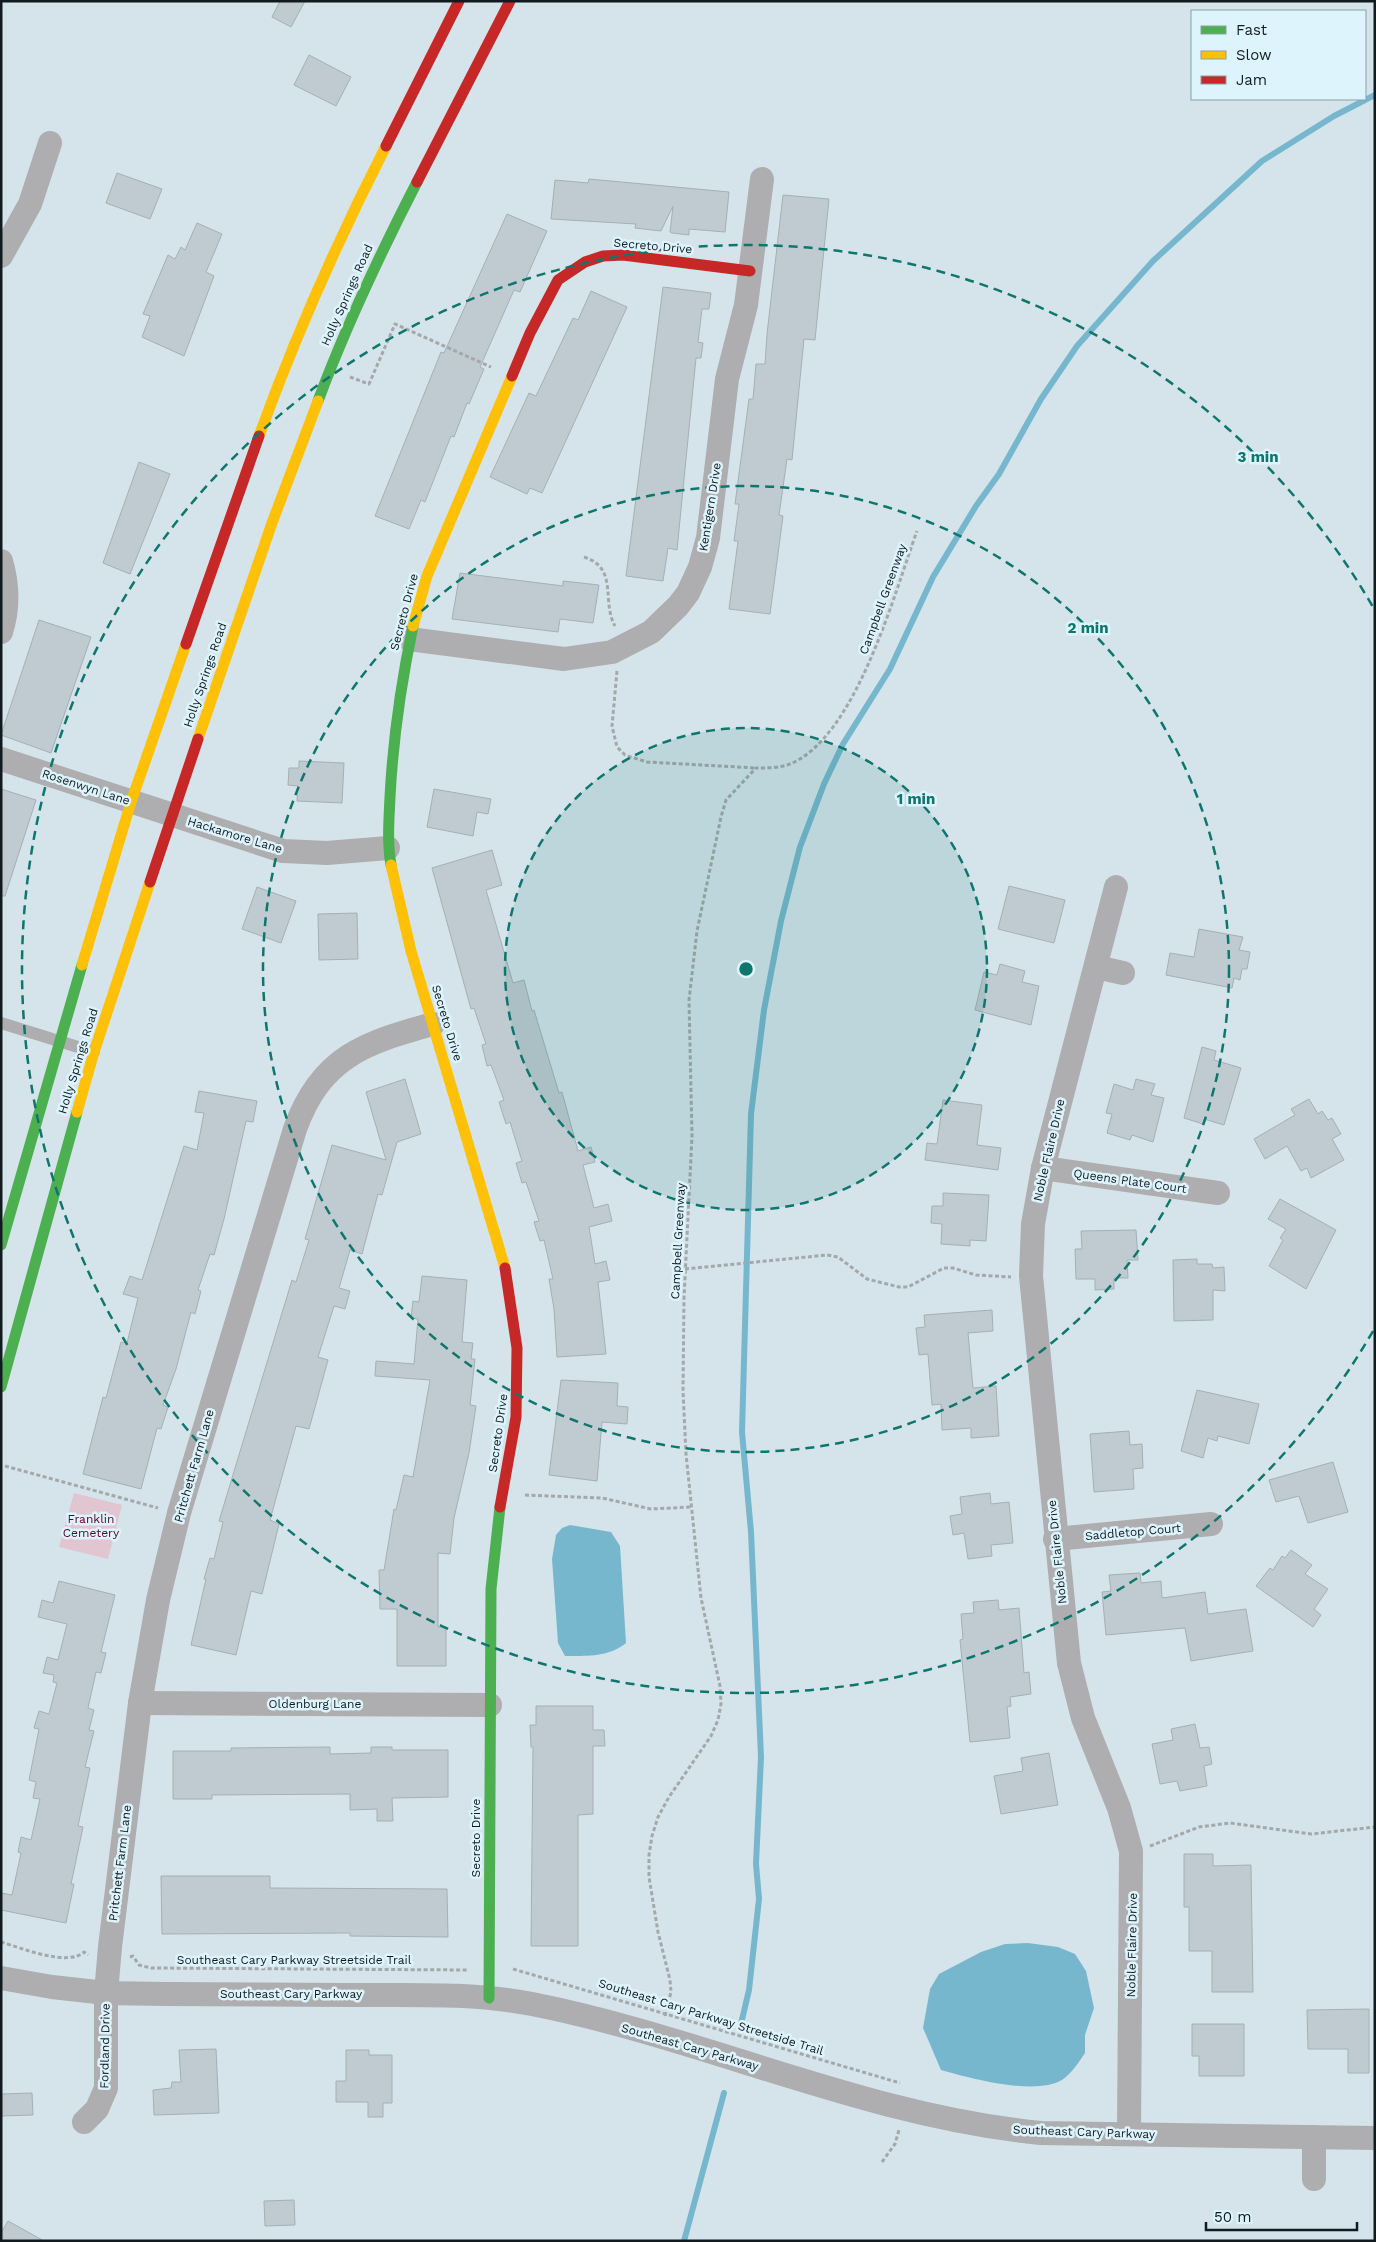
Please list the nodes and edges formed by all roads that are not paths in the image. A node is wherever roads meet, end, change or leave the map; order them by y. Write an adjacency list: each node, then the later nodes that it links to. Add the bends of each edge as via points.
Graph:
1 (459, 1): 11 (main road, Holly Springs Road, via 349,219 276,389)
2 (510, 1): 12 (main road, Holly Springs Road, via 376,262 338,347 268,532)
3 (50, 143): 5 (street, via 30,204)
4 (762, 179): 6 (street, Kentigern Drive)
5 (1, 256)
6 (750, 271): 9 (main road, Secreto Drive, via 623,255 603,256 585,262 558,280 511,376 427,576); 9 (street, Kentigern Drive, via 746,305 727,379 708,538 688,593 666,619 635,642 612,652 564,659)
7 (1, 561): 8 (street, via 8,600)
8 (1, 632)
9 (409, 639): 13 (main road, Secreto Drive, via 392,757)
10 (1, 759): 11 (street, Rosenwyn Lane)
11 (131, 802): 12 (street, Rosenwyn Lane); 19 (main road, Holly Springs Road)
12 (172, 815): 13 (street, Hackamore Lane, via 283,851 327,854); 20 (main road, Holly Springs Road)
13 (388, 848): 18 (main road, Secreto Drive, via 399,907)
14 (1116, 887): 15 (street, Noble Flaire Drive)
15 (1096, 967): 16 (street); 21 (street, Noble Flaire Drive)
16 (1123, 973)
17 (1, 1023): 19 (lane)
18 (433, 1024): 27 (street, Pritchett Farm Lane, via 400,1033 353,1053 324,1076 303,1106 180,1513 158,1600); 28 (main road, Secreto Drive, via 506,1272 517,1348 516,1417 492,1558)
19 (59, 1041): 20 (lane); 23 (main road, Holly Springs Road)
20 (94, 1052): 24 (main road, Holly Springs Road)
21 (1042, 1168): 22 (street, Queens Plate Court); 26 (street, Noble Flaire Drive, via 1033,1224 1031,1276)
22 (1218, 1193)
23 (1, 1245)
24 (1, 1388)
25 (1211, 1524): 26 (street, Saddletop Court)
26 (1056, 1539): 33 (street, Noble Flaire Drive, via 1074,1690 1092,1747 1119,1808 1131,1850)
27 (140, 1703): 28 (street, Oldenburg Lane); 30 (street, Pritchett Farm Lane)
28 (490, 1706): 31 (main road, Secreto Drive)
29 (1, 1978): 30 (street, Southeast Cary Parkway)
30 (106, 1992): 31 (street, Southeast Cary Parkway); 32 (street, Fordland Drive, via 106,2088 97,2109)
31 (489, 1998): 33 (street, Southeast Cary Parkway, via 582,2016 904,2110 960,2123 1041,2133)
32 (84, 2122)
33 (1129, 2134): 34 (street, Southeast Cary Parkway)
34 (1314, 2137): 35 (street, Southeast Cary Parkway); 36 (street)
35 (1375, 2138)
36 (1314, 2180)

